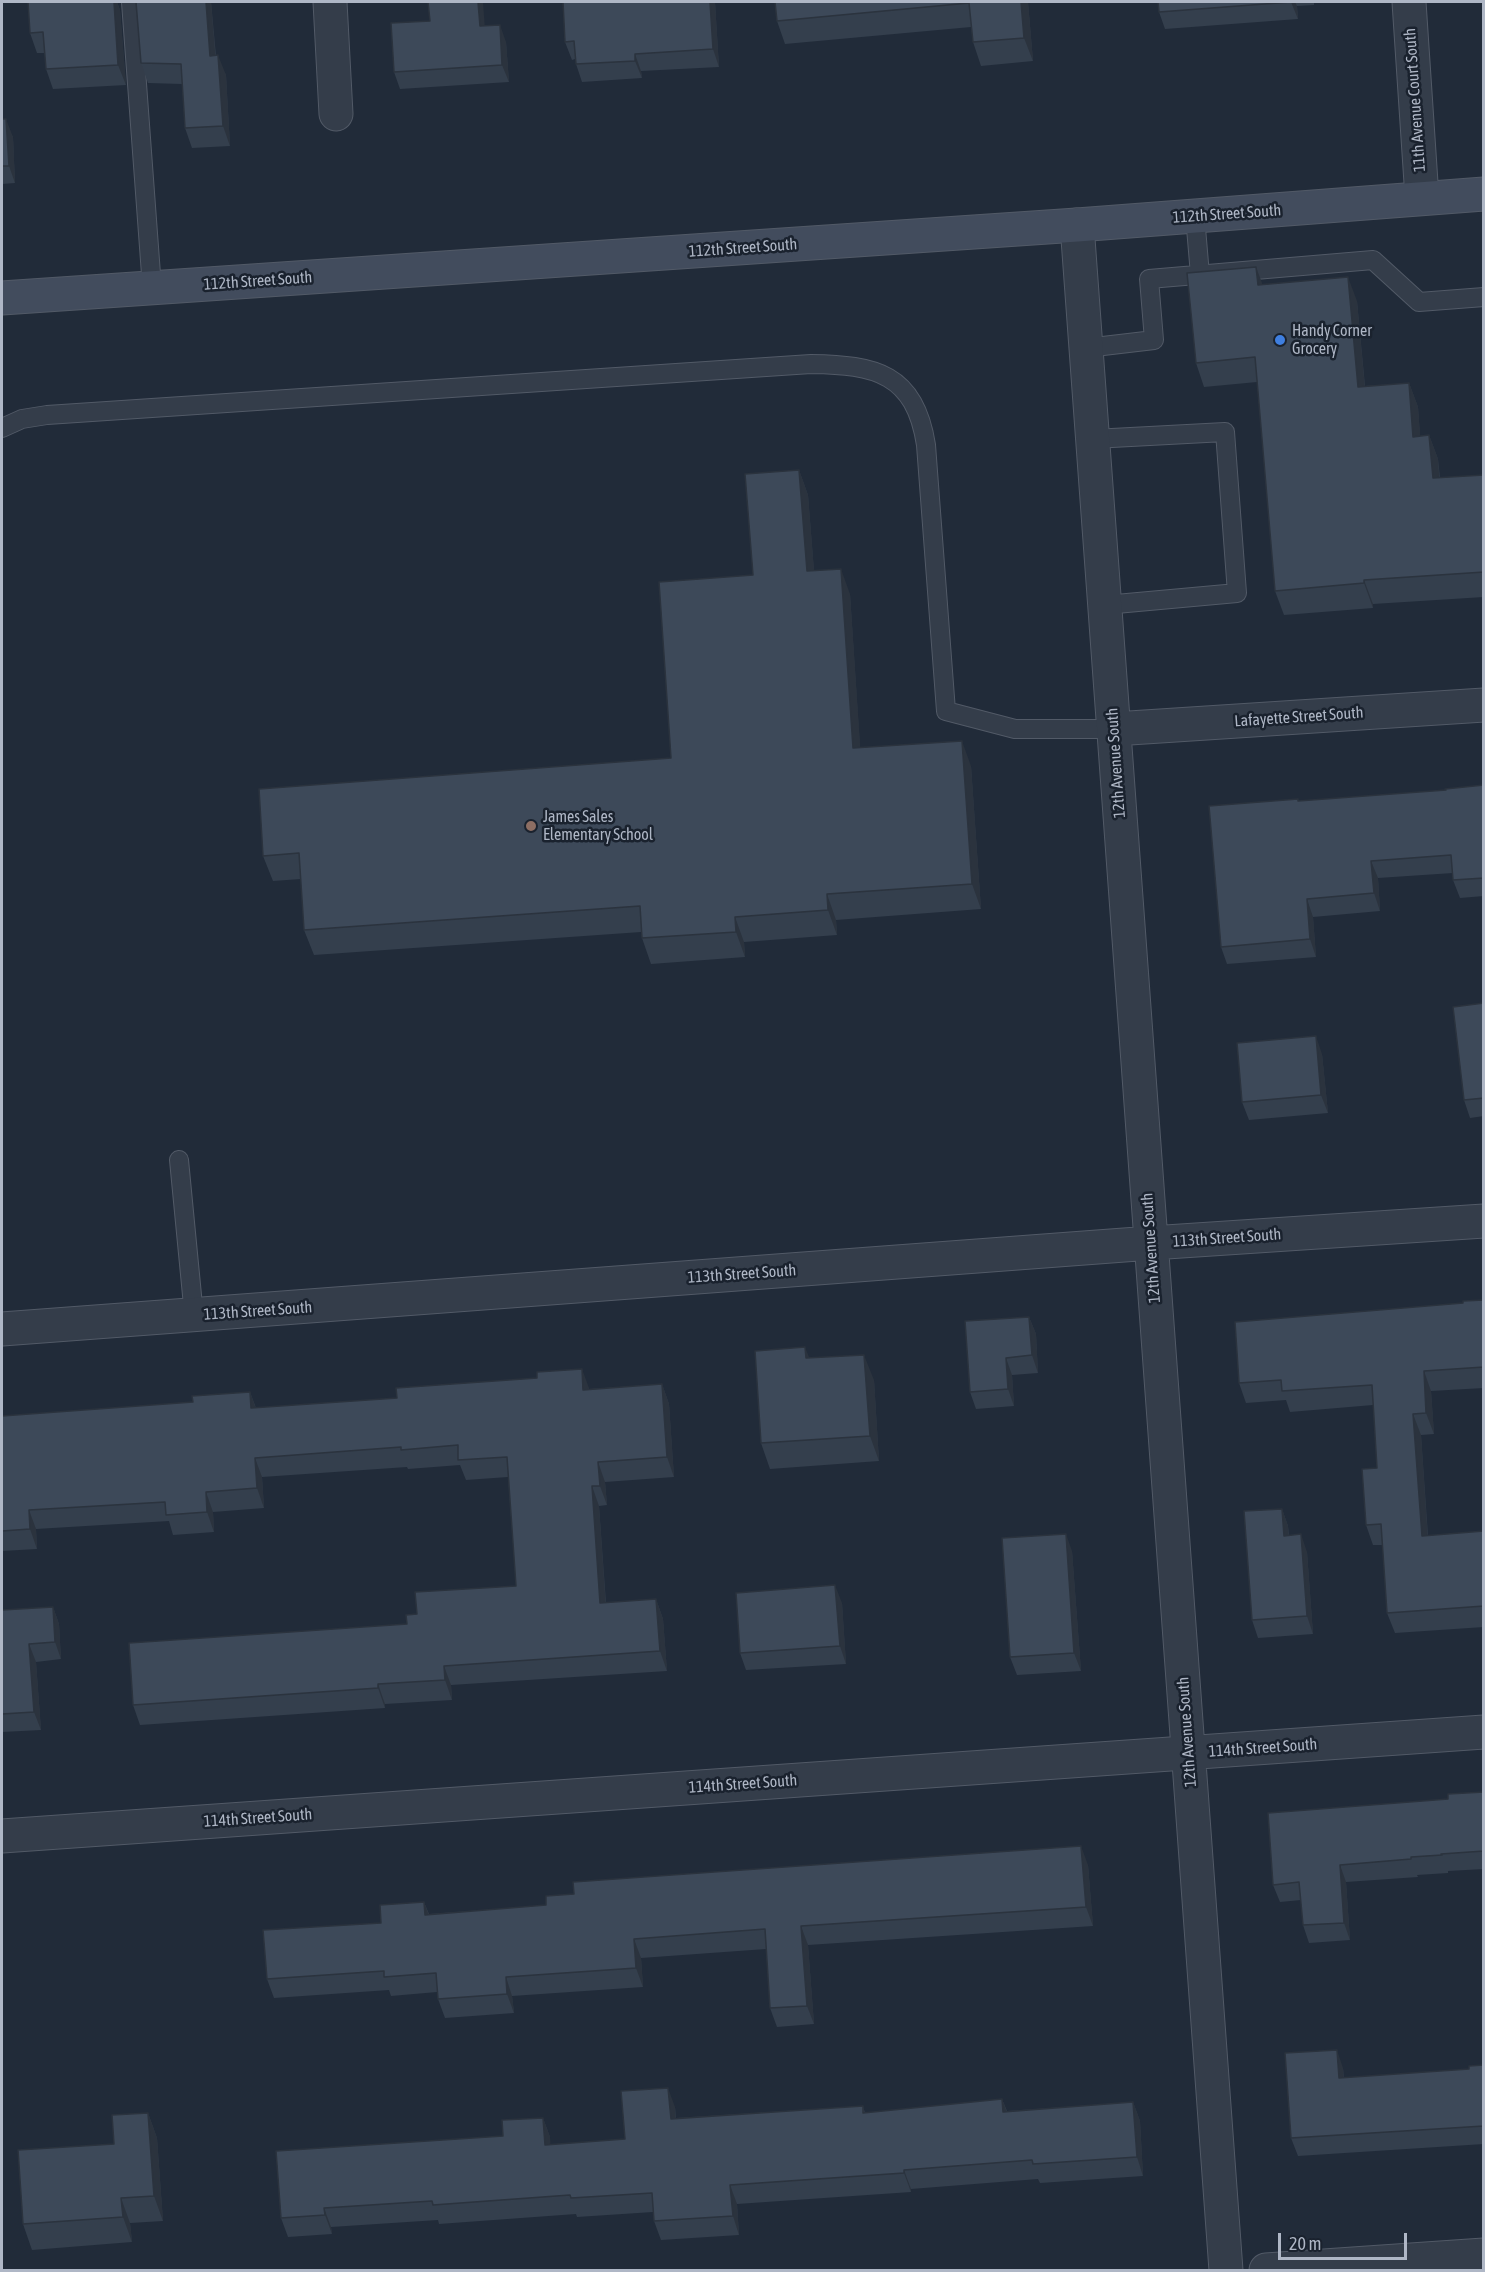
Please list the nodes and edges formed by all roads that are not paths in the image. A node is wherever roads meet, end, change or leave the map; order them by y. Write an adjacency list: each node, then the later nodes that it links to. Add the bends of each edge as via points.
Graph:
1 (131, 2): 10 (lane)
2 (330, 2): 4 (street)
3 (1409, 2): 6 (street, 11th Avenue Court South)
4 (336, 114)
5 (1484, 194): 6 (main road, 112th Street South)
6 (1422, 198): 7 (main road, 112th Street South)
7 (1195, 216): 8 (main road, 112th Street South); 9 (lane)
8 (1077, 225): 10 (main road, 112th Street South); 13 (street, 12th Avenue South)
9 (1200, 275): 11 (lane, via 1373,261 1419,302); 13 (lane, via 1149,279 1154,340)
10 (152, 288): 12 (main road, 112th Street South)
11 (1484, 297)
12 (2, 298)
13 (1086, 348): 15 (street, 12th Avenue South)
14 (2, 428): 18 (lane, via 22,418 59,414 811,364 865,367 900,387 914,403 923,423 946,711 1015,729)
15 (1093, 439): 16 (street, 12th Avenue South); 16 (lane, via 1225,432 1237,593)
16 (1105, 605): 18 (street, 12th Avenue South)
17 (1484, 705): 18 (street, Lafayette Street South)
18 (1114, 729): 21 (street, 12th Avenue South)
19 (179, 1160): 22 (lane)
20 (1484, 1221): 21 (street, 113th Street South)
21 (1151, 1243): 22 (street, 113th Street South); 25 (street, 12th Avenue South)
22 (194, 1316): 23 (street, 113th Street South)
23 (2, 1329)
24 (1484, 1732): 25 (street, 114th Street South)
25 (1188, 1753): 26 (street, 114th Street South); 28 (street, 12th Avenue South)
26 (2, 1836)
27 (1484, 2255): 29 (street)
28 (1226, 2271)
29 (1266, 2271)

